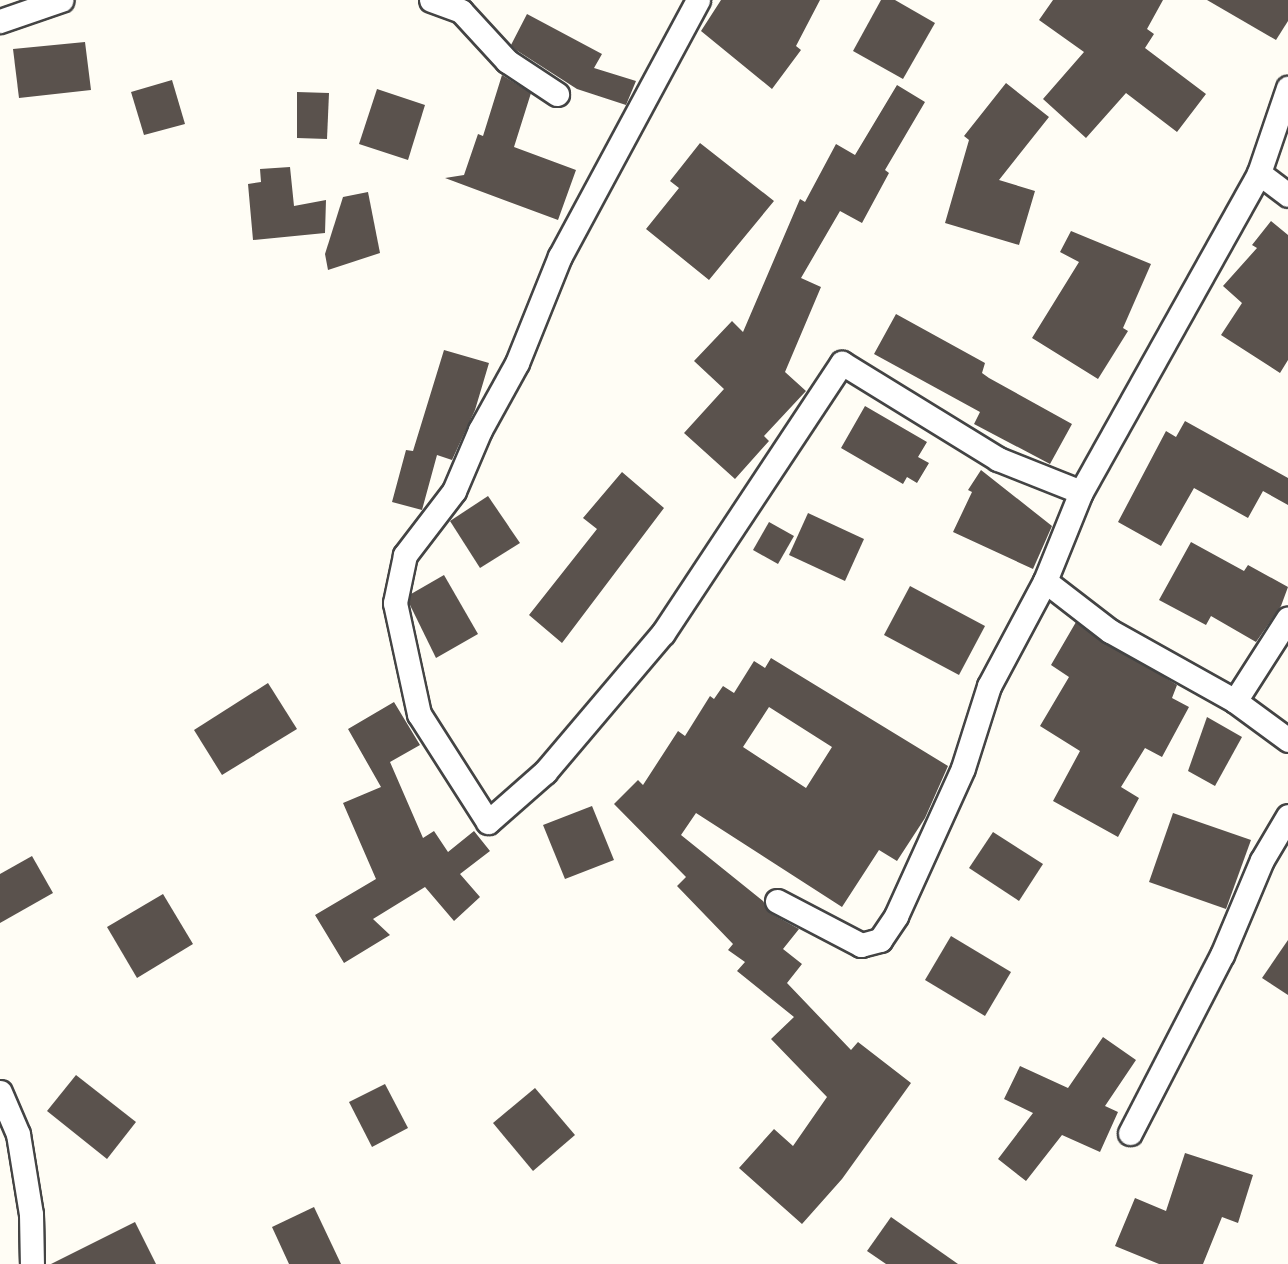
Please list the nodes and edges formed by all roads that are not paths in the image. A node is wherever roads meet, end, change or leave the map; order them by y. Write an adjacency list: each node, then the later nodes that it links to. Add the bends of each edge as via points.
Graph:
1 (61, 0): 4 (street)
2 (430, 0): 6 (street, via 461,12 507,61)
3 (698, 0): 9 (street, via 560,256 517,363 480,430 454,491 405,555 395,603 419,714 488,822 545,772 663,633 842,363 998,459)
4 (0, 21)
5 (1288, 88): 7 (street)
6 (557, 94)
7 (1259, 173): 8 (street); 9 (street)
8 (1288, 195)
9 (1082, 492): 10 (street)
10 (1045, 582): 12 (street, via 1110,631); 15 (street, via 989,686 963,768 897,916 880,940 861,945)
11 (1288, 618): 12 (street)
12 (1235, 701): 13 (street)
13 (1288, 740)
14 (1288, 816): 17 (street, via 1262,860 1222,955)
15 (778, 901)
16 (0, 1092): 18 (street, via 18,1134 31,1214)
17 (1130, 1133)
18 (32, 1264)

